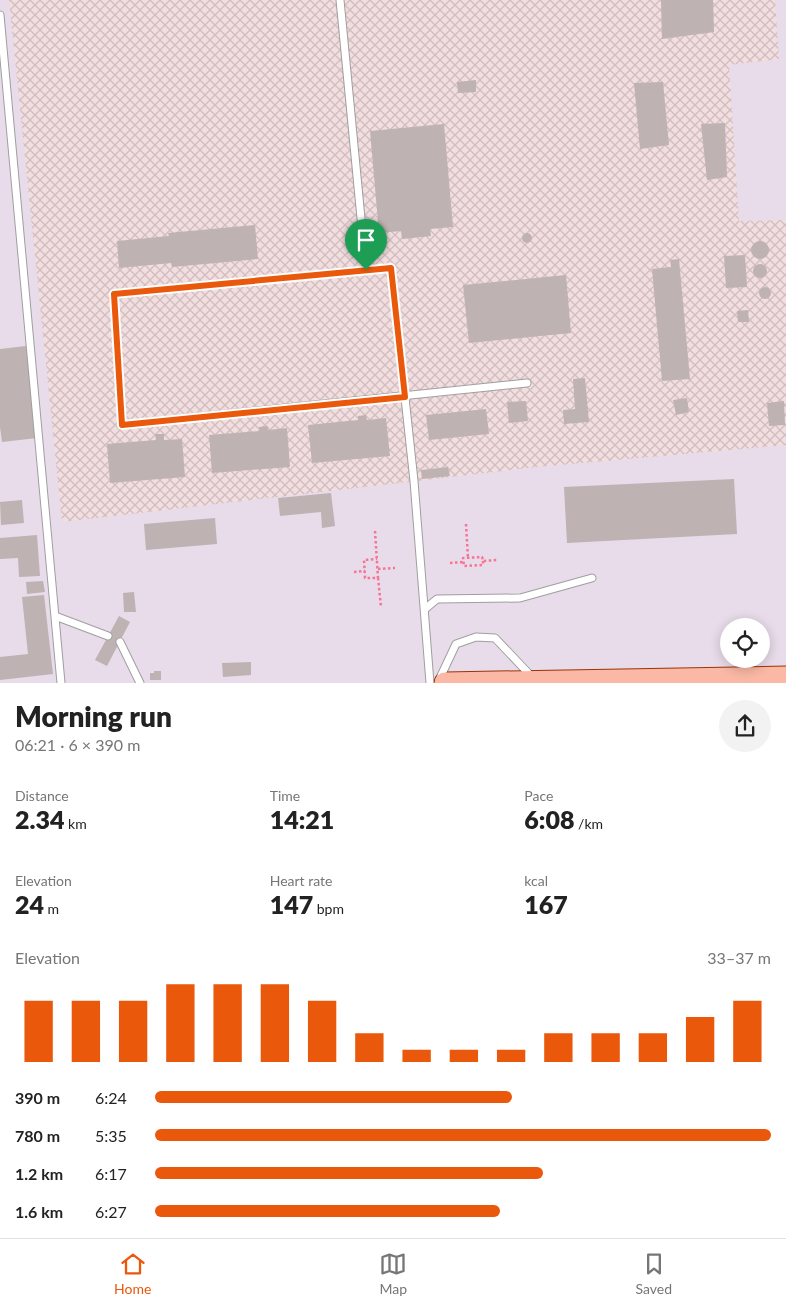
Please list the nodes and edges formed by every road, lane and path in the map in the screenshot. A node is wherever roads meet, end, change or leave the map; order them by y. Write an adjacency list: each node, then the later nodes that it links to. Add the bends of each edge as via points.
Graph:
1 (340, 0): 3 (lane)
2 (0, 15): 22 (lane)
3 (366, 270): 5 (lane, via 391,268); 5 (lane, via 114,294 122,425)
4 (527, 383): 5 (lane)
5 (405, 397): 21 (lane)
6 (466, 524): 8 (path)
7 (374, 531): 9 (path)
8 (468, 558): 11 (path, via 482,557); 12 (path, via 463,558)
9 (377, 559): 15 (path); 16 (path, via 364,560)
10 (498, 560): 11 (path)
11 (483, 561): 12 (path, via 483,565 464,566)
12 (464, 562): 13 (path)
13 (450, 563)
14 (395, 568): 15 (path)
15 (378, 570): 18 (path)
16 (365, 571): 17 (path); 18 (path, via 365,578)
17 (354, 572)
18 (378, 578): 20 (path)
19 (592, 578): 21 (lane, via 520,598 437,599)
20 (381, 607)
21 (424, 609): 29 (lane)
22 (55, 616): 23 (lane); 27 (lane)
23 (108, 636)
24 (120, 642): 28 (lane)
25 (786, 676): 26 (main road)
26 (537, 681): 30 (lane, via 495,638 476,637 456,644); 31 (main road)
27 (61, 683)
28 (140, 683)
29 (430, 683)
30 (438, 683)
31 (445, 683)

